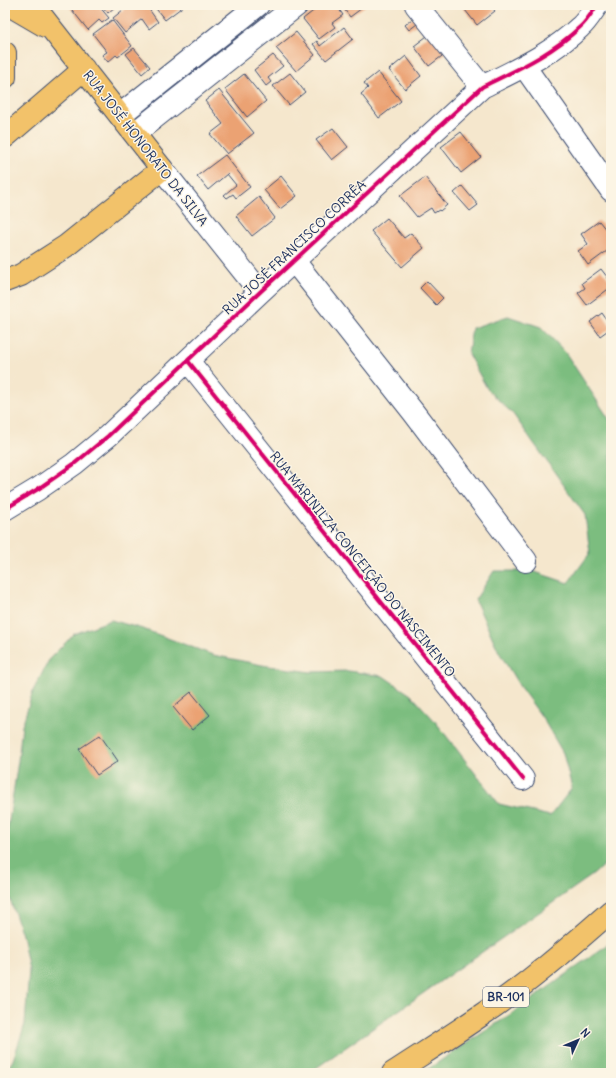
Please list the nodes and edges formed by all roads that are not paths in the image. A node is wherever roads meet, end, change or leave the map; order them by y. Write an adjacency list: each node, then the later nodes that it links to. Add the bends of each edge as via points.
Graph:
1 (9, 5): 7 (main road)
2 (33, 5): 7 (main road, RUA JOSÉ HONORATO DA SILVA)
3 (258, 5): 13 (street)
4 (297, 5): 14 (street)
5 (416, 5): 12 (street)
6 (597, 5): 9 (street, RUA JOSÉ FRANCISCO CORRÊA, via 581,26 559,45)
7 (54, 32): 10 (main road, RUA JOSÉ HONORATO DA SILVA)
8 (5, 53): 11 (main road)
9 (524, 66): 12 (street, RUA JOSÉ FRANCISCO CORRÊA); 17 (street)
10 (84, 69): 13 (main road, RUA JOSÉ HONORATO DA SILVA); 15 (main road)
11 (5, 77)
12 (482, 87): 18 (street, RUA JOSÉ FRANCISCO CORRÊA)
13 (120, 115): 14 (main road, RUA JOSÉ HONORATO DA SILVA)
14 (135, 133): 16 (main road, RUA JOSÉ HONORATO DA SILVA)
15 (5, 137)
16 (162, 168): 19 (main road, via 66,246 21,275); 20 (street, RUA JOSÉ HONORATO DA SILVA)
17 (611, 190)
18 (294, 261): 20 (street, RUA JOSÉ FRANCISCO CORRÊA); 23 (street)
19 (5, 281)
20 (260, 292): 21 (street, RUA JOSÉ FRANCISCO CORRÊA)
21 (188, 361): 22 (street, RUA JOSÉ FRANCISCO CORRÊA, via 108,436 74,464); 24 (street, RUA MARINILZA CONCEIÇÃO DO NASCIMENTO)
22 (5, 509)
23 (526, 561)
24 (522, 779)
25 (611, 911): 26 (main road, BR-101, via 574,944 481,1016)
26 (393, 1073)

